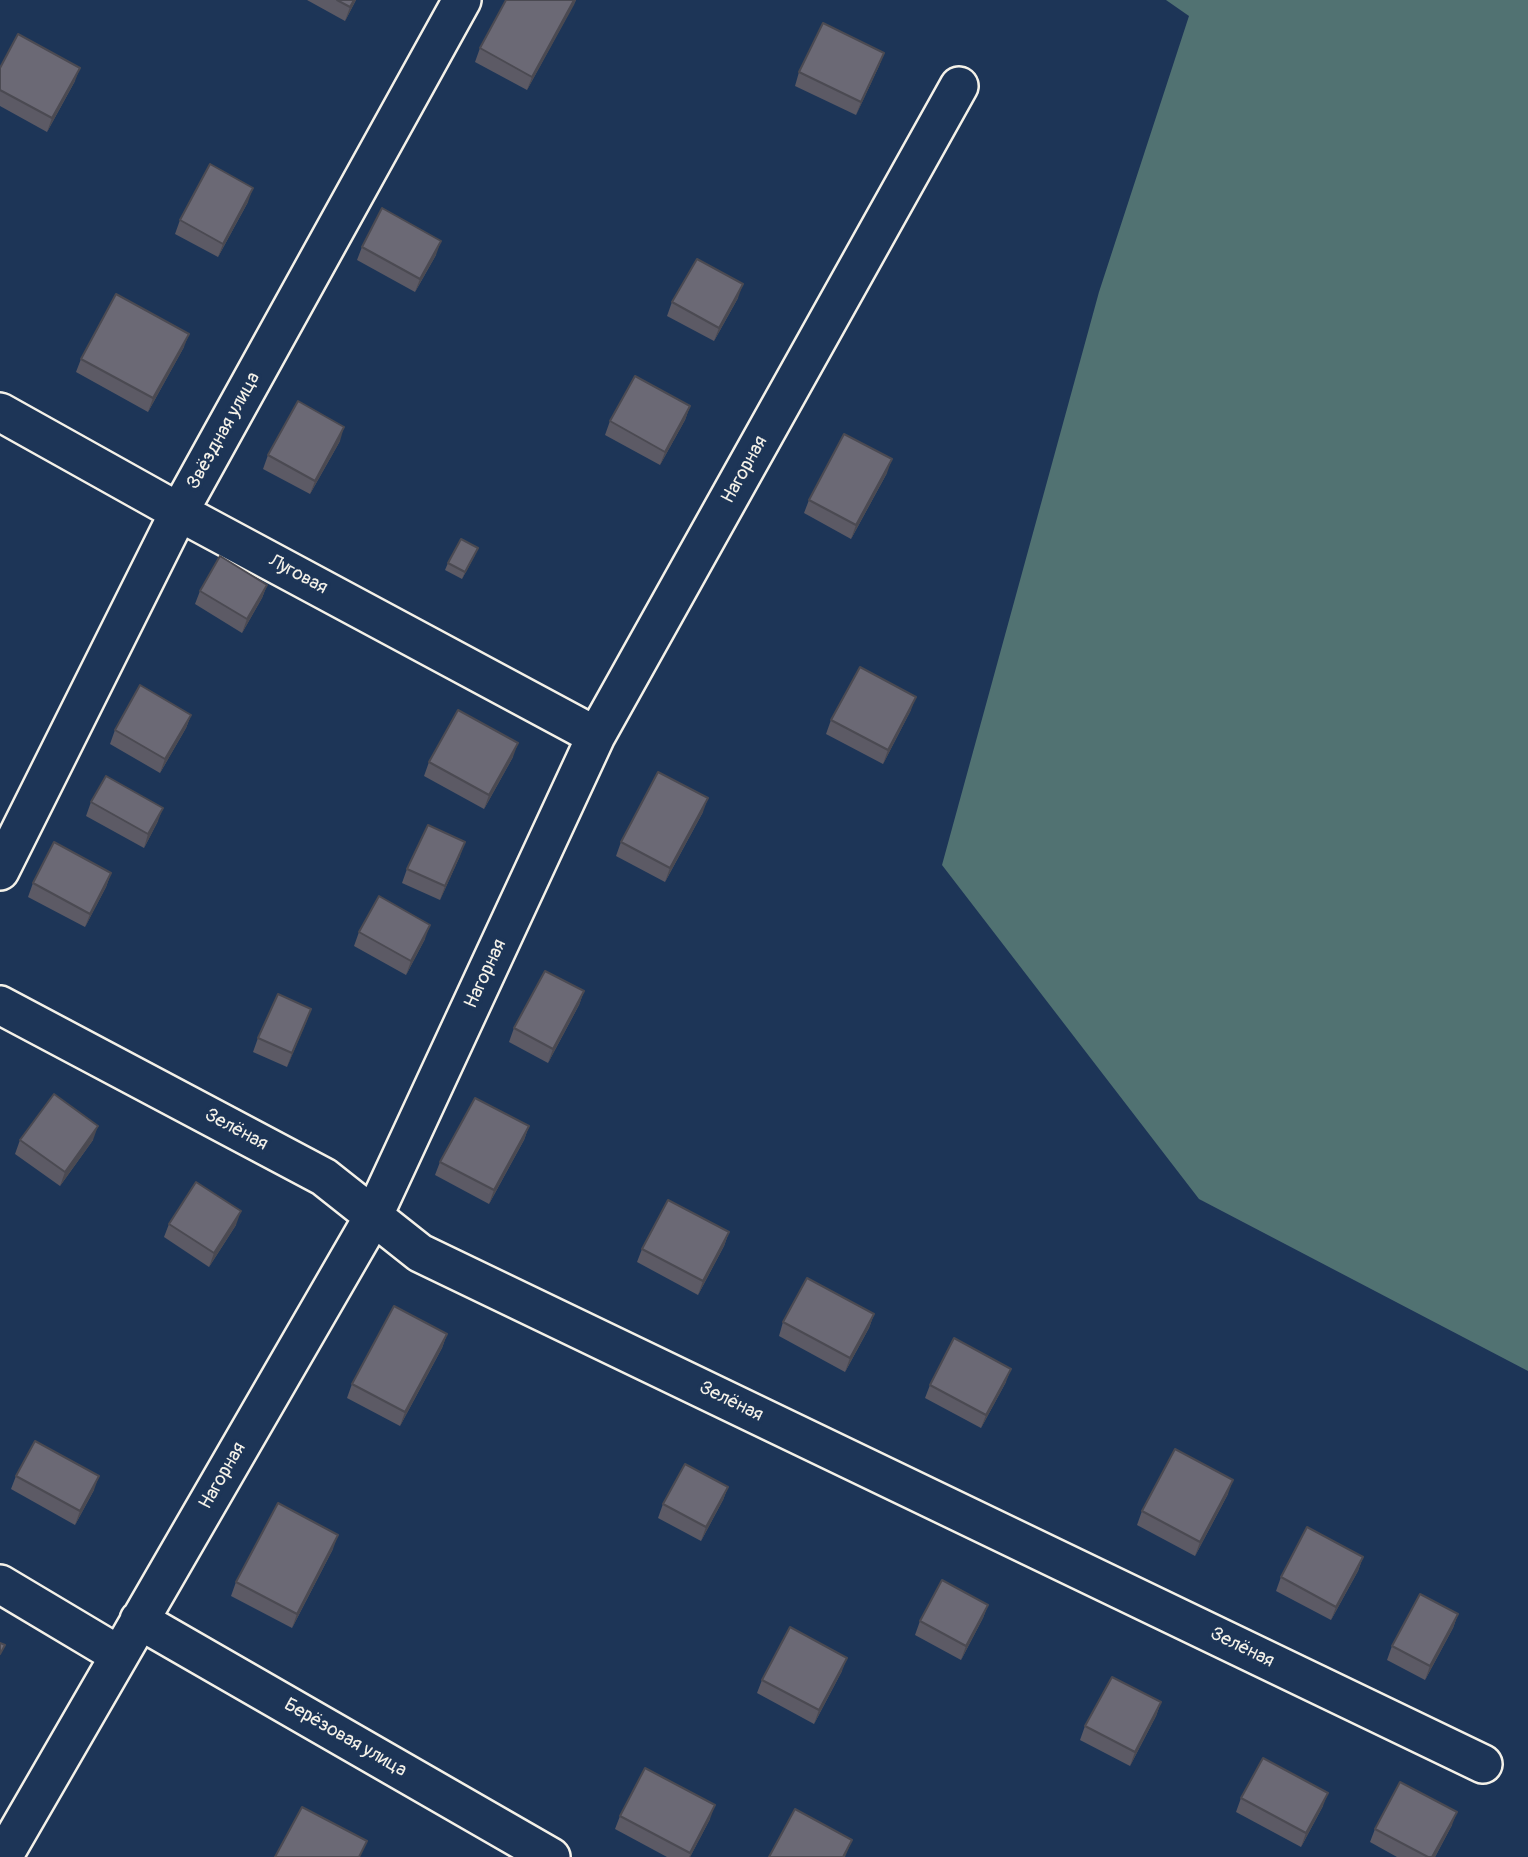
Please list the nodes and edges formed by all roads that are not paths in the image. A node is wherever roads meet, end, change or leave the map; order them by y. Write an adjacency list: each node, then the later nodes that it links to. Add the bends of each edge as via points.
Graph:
1 (462, 0): 4 (street, Звёздная улица)
2 (959, 86): 5 (street, Нагорная)
3 (0, 412): 4 (street, Луговая)
4 (179, 512): 5 (street, Луговая); 6 (street, Звёздная улица)
5 (596, 736): 8 (street, Нагорная)
6 (0, 871)
7 (0, 1005): 8 (street, Зелёная, via 324,1177)
8 (373, 1217): 10 (street, Нагорная); 12 (street, Зелёная, via 420,1253)
9 (0, 1584): 11 (street)
10 (139, 1619): 11 (street, Нагорная); 14 (street, Берёзовая улица)
11 (119, 1654): 13 (street, Нагорная)
12 (1483, 1764)
13 (3, 1857)
14 (551, 1857)

